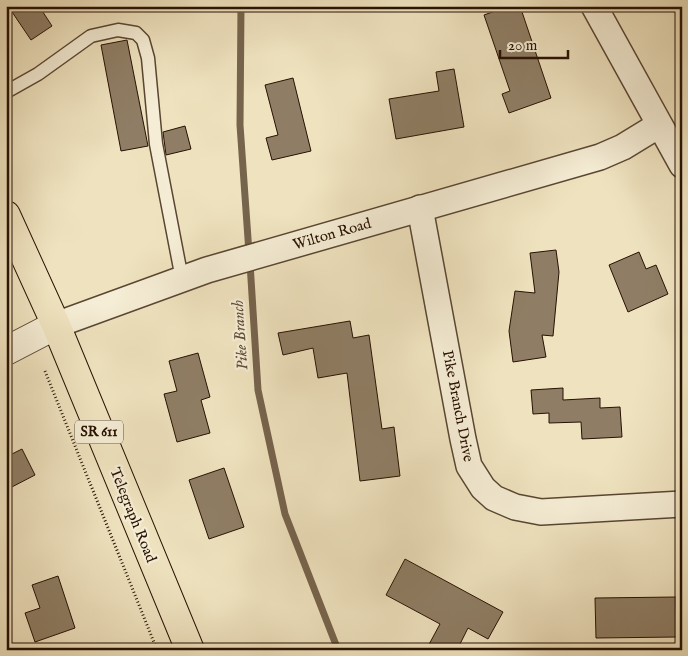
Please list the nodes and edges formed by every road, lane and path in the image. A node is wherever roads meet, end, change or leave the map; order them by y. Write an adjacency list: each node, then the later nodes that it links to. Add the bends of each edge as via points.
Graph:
1 (594, 6): 3 (street)
2 (6, 92): 7 (lane, via 38,74 91,36 118,30 136,33 143,40 148,58 156,144)
3 (659, 125): 4 (street); 5 (street, Wilton Road, via 607,155)
4 (682, 165)
5 (420, 208): 7 (street, Wilton Road); 11 (street, Pike Branch Drive, via 469,466 483,488 494,498 515,508 541,512)
6 (6, 215): 8 (main road, Telegraph Road / SR 611)
7 (182, 279): 8 (street, Wilton Road)
8 (56, 325): 9 (street, Wilton Road); 13 (main road, Telegraph Road / SR 611)
9 (6, 351)
10 (42, 363): 12 (path)
11 (682, 504)
12 (157, 650)
13 (190, 650)

